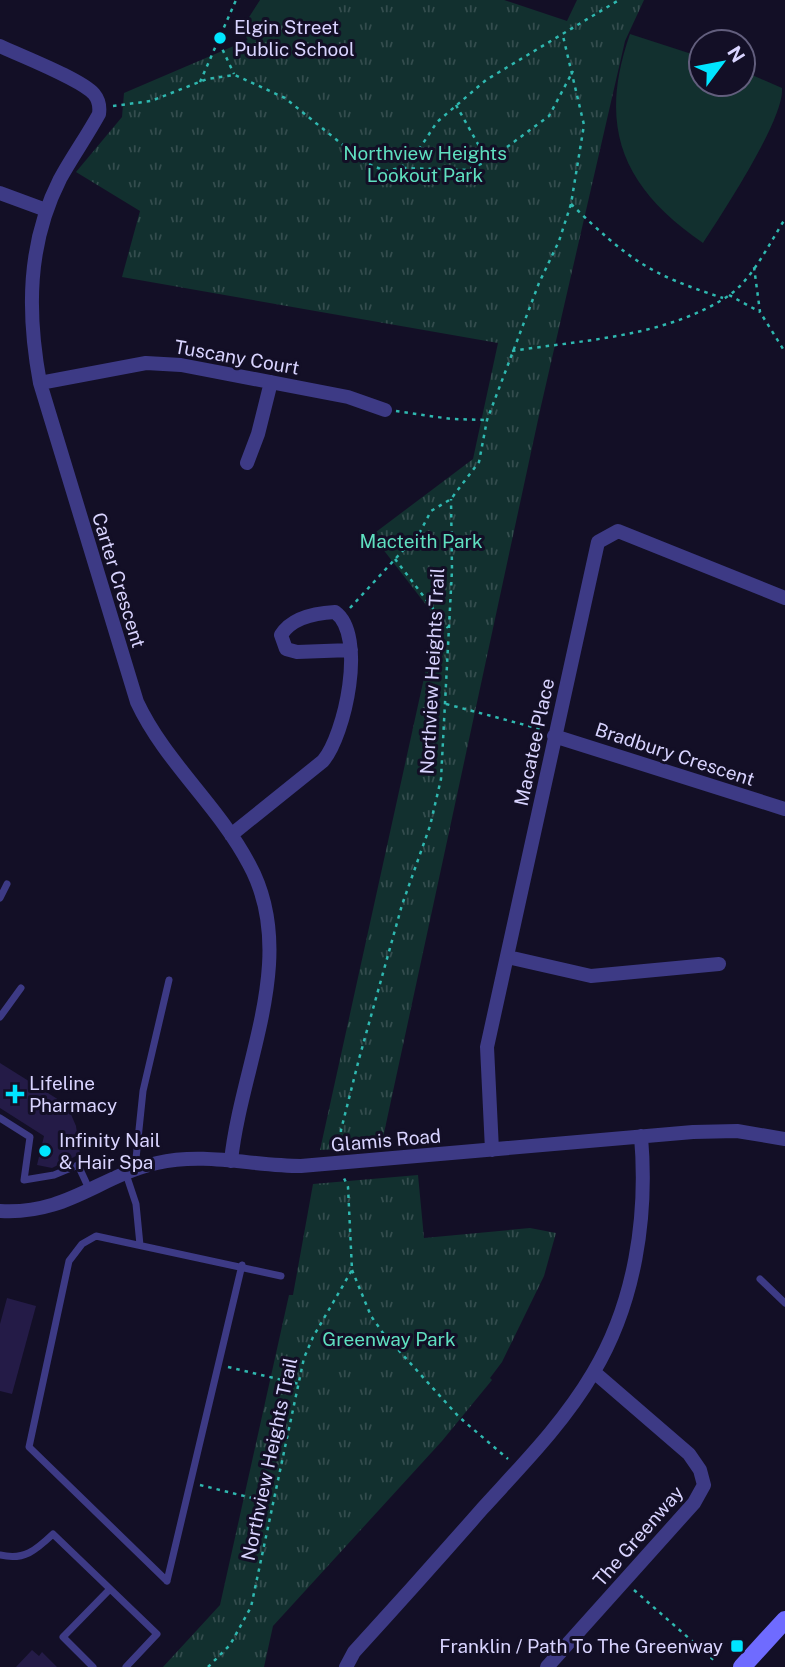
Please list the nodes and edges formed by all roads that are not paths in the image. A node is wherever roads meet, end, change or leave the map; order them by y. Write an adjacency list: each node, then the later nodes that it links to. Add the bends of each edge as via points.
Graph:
1 (0, 46): 3 (street, Carter Crescent, via 79,84 93,93 100,105)
2 (0, 193): 3 (street)
3 (46, 210): 5 (street, Carter Crescent, via 30,304)
4 (271, 382): 5 (street, Tuscany Court, via 146,363); 6 (street, Tuscany Court, via 348,397); 7 (street)
5 (40, 383): 12 (street, Carter Crescent, via 137,702 162,748)
6 (385, 410)
7 (247, 463)
8 (785, 598): 10 (street, Macatee Place, via 618,531 607,535 598,542)
9 (351, 650): 9 (street, via 297,652 286,649 281,635 291,622 335,612 341,616); 12 (street, via 333,749)
10 (554, 736): 11 (street, Bradbury Crescent); 15 (street, Macatee Place)
11 (785, 809)
12 (231, 835): 24 (street, Carter Crescent, via 250,865 264,902 271,962)
13 (6, 884): 14 (lane)
14 (0, 898)
15 (508, 957): 16 (street, via 591,976); 23 (street, Macatee Place, via 486,1047)
16 (719, 964)
17 (169, 980): 25 (lane)
18 (21, 988): 19 (lane)
19 (0, 1017)
20 (0, 1118): 26 (lane, via 30,1137 24,1180 78,1165)
21 (641, 1136): 22 (street, Glamis Road, via 737,1131); 23 (street, Glamis Road); 33 (street, via 641,1227 633,1269 622,1308)
22 (785, 1139)
23 (492, 1150): 24 (street, Glamis Road, via 302,1166)
24 (231, 1161): 25 (street, Glamis Road, via 174,1160)
25 (130, 1172): 26 (street, Glamis Road); 28 (lane)
26 (91, 1192): 27 (street, Glamis Road, via 45,1208)
27 (0, 1211)
28 (140, 1245): 29 (lane); 29 (lane, via 96,1236 82,1244 69,1261 29,1447 167,1581)
29 (242, 1265): 30 (lane)
30 (281, 1276)
31 (760, 1279): 32 (lane)
32 (785, 1303)
33 (594, 1372): 39 (street, via 562,1420 354,1652); 40 (street, The Greenway, via 689,1454 704,1485 694,1503)
34 (0, 1555): 35 (lane, via 16,1559 33,1552 53,1534)
35 (110, 1589): 37 (lane, via 63,1637); 38 (lane, via 157,1634)
36 (785, 1620): 41 (main road)
37 (93, 1667)
38 (126, 1667)
39 (346, 1667)
40 (547, 1667)
41 (742, 1667)

